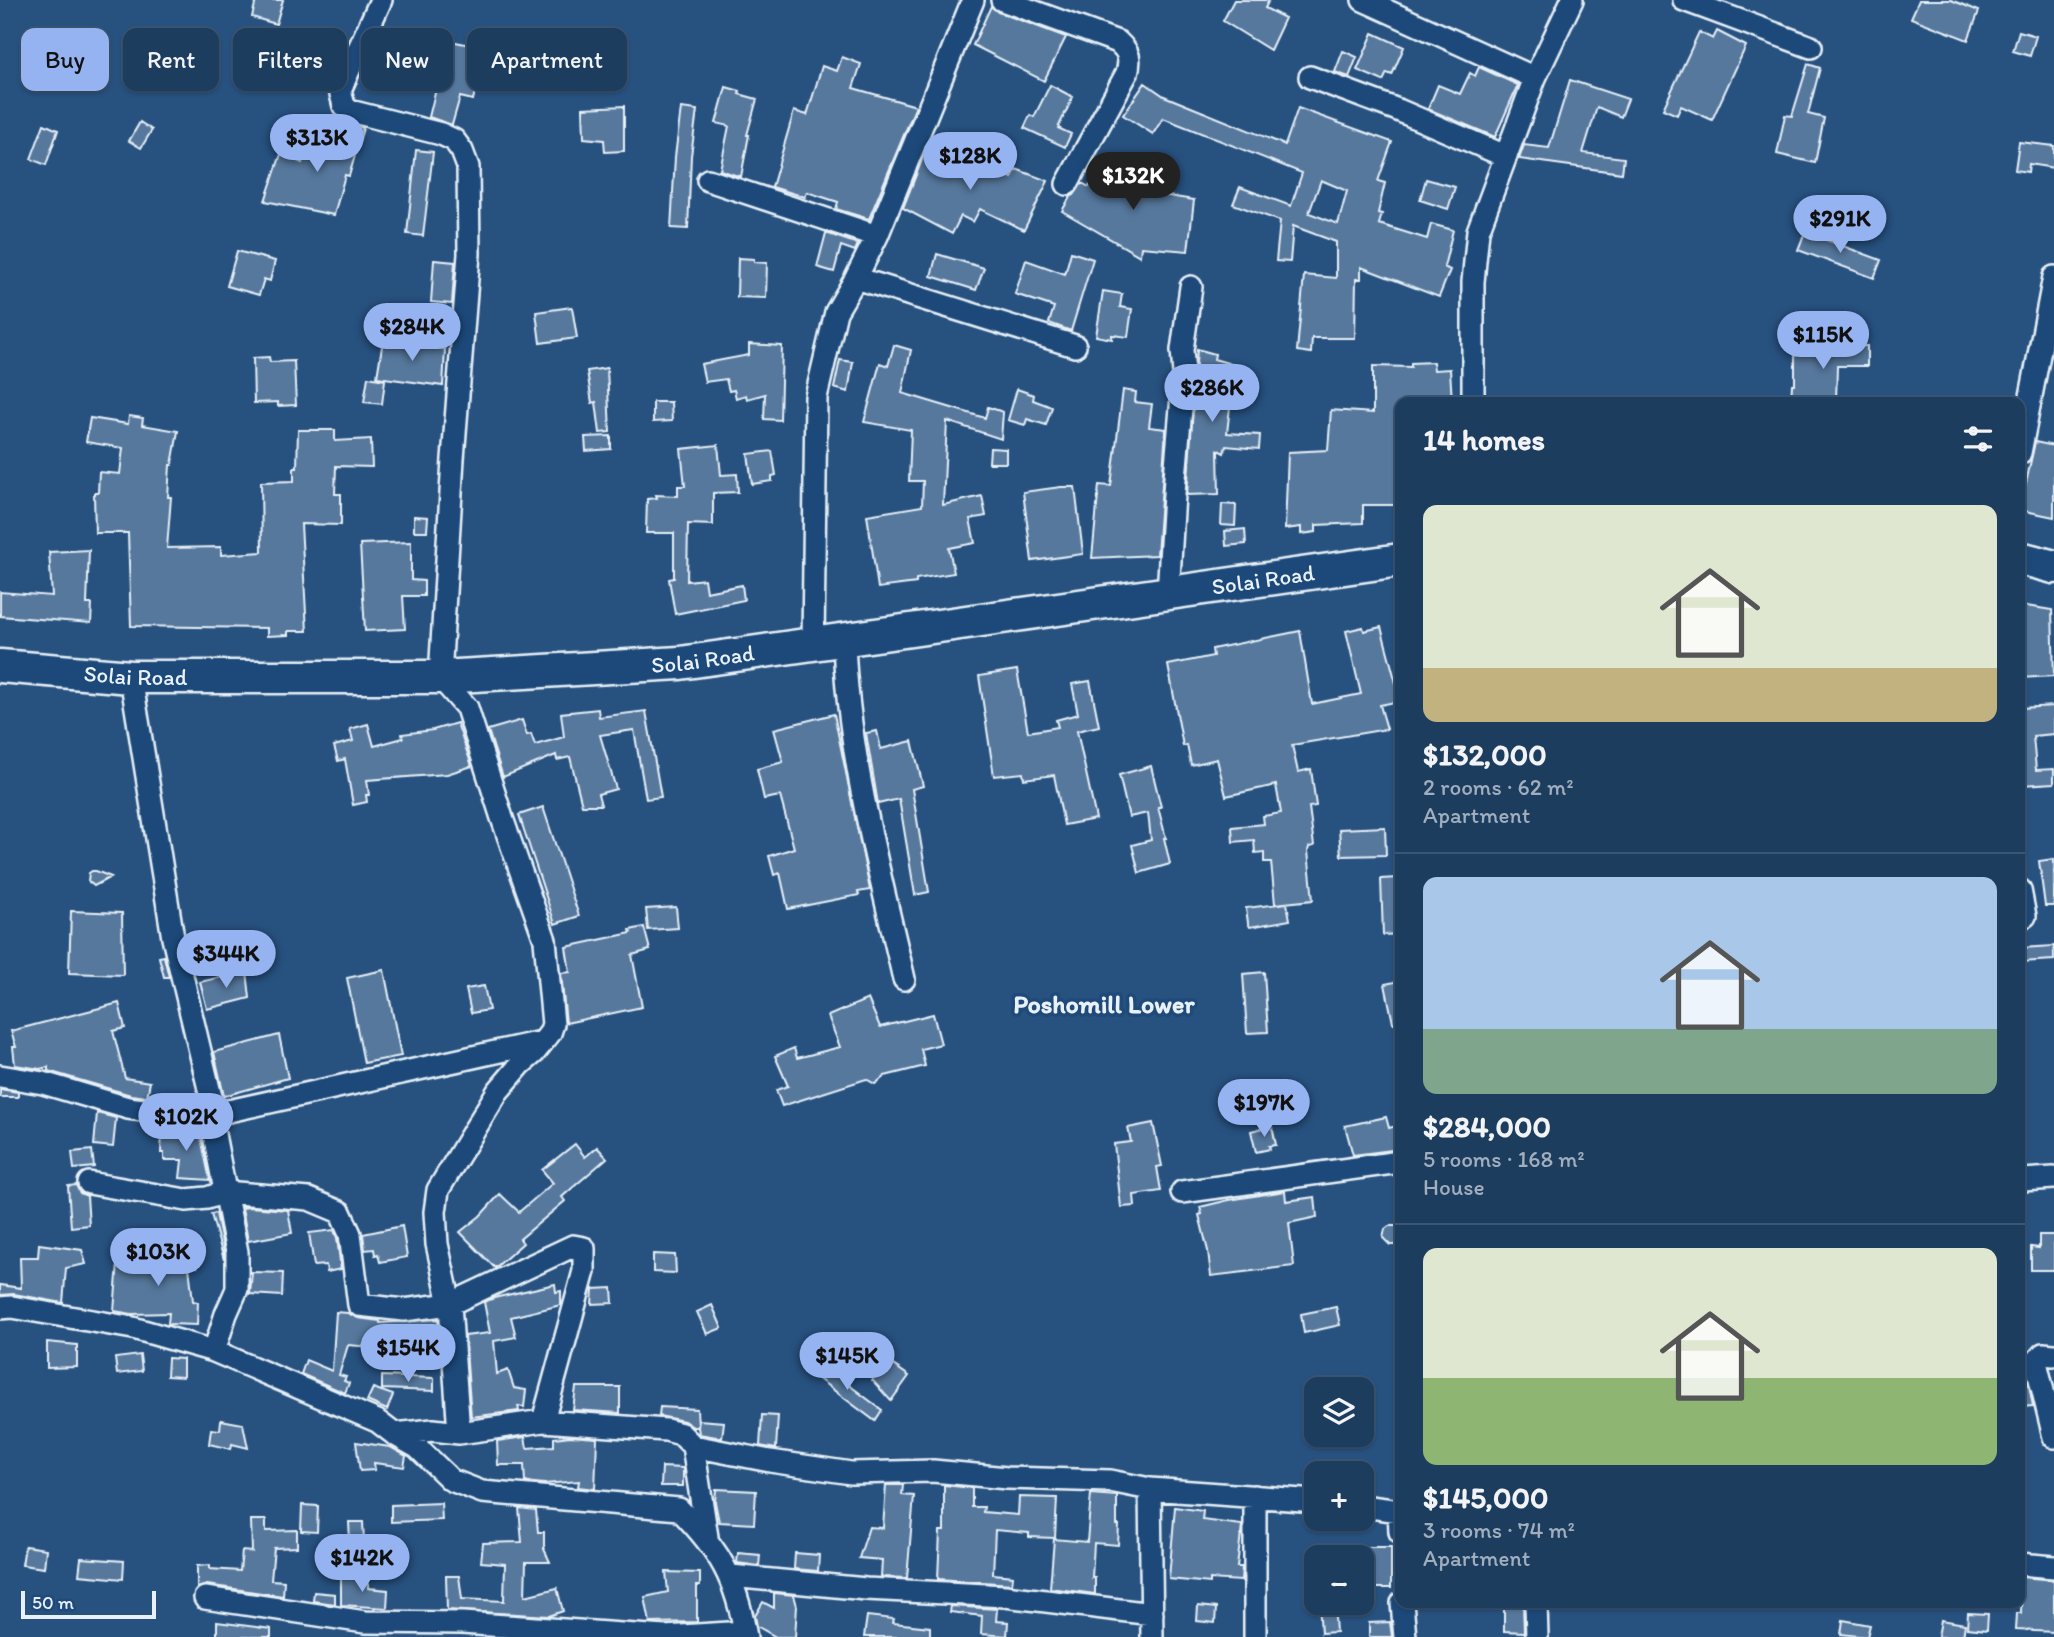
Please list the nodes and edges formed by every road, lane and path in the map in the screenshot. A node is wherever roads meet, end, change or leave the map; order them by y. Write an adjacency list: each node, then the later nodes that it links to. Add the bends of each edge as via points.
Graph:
1 (381, 0): 27 (street, via 340,90 344,106 454,140 468,167 469,254)
2 (973, 0): 13 (street)
3 (1002, 0): 12 (street, via 1118,42 1130,60)
4 (1363, 0): 9 (street)
5 (1572, 0): 9 (street)
6 (1684, 0): 7 (street)
7 (1811, 47)
8 (1310, 77): 10 (street)
9 (1535, 78): 10 (street)
10 (1505, 156): 18 (street, via 1478,232)
11 (708, 180): 13 (street)
12 (1067, 184)
13 (877, 236): 15 (street)
14 (2054, 277): 19 (street)
15 (856, 278): 17 (street); 24 (street, via 836,312 816,397)
16 (1191, 288): 23 (street, via 1182,350)
17 (1075, 346)
18 (1473, 397)
19 (2025, 427)
20 (2025, 559): 22 (highway)
21 (1395, 561): 23 (highway, Solai Road)
22 (2054, 568)
23 (1168, 594): 24 (highway, Solai Road)
24 (828, 642): 27 (highway, Solai Road, via 680,663); 28 (street, via 845,683 874,851)
25 (0, 666): 26 (highway, Solai Road)
26 (131, 677): 27 (highway, Solai Road); 31 (street, via 173,938)
27 (440, 677): 29 (street, via 467,708 545,940 553,1024)
28 (904, 979)
29 (541, 1042): 31 (street); 38 (street, via 498,1091 438,1190 437,1244)
30 (0, 1076): 31 (street, via 43,1083 128,1108)
31 (213, 1117): 36 (street)
32 (1395, 1162): 37 (street)
33 (2054, 1178): 34 (street)
34 (2025, 1180)
35 (89, 1183): 36 (street, via 186,1200)
36 (225, 1192): 38 (street, via 309,1199 340,1212 350,1234 359,1305 404,1310); 40 (street, via 237,1252 237,1289)
37 (1182, 1192)
38 (450, 1304): 42 (street, via 573,1246 584,1248 584,1271); 43 (street)
39 (0, 1308): 40 (street, via 133,1328)
40 (214, 1351): 44 (street, via 377,1421)
41 (2054, 1354): 45 (street, via 2042,1354 2036,1362)
42 (543, 1421): 43 (street); 46 (street, via 666,1430 681,1434)
43 (459, 1433): 44 (street)
44 (394, 1434): 52 (street, via 417,1447 451,1480 482,1492 679,1509)
45 (2054, 1437)
46 (693, 1446): 47 (street, via 850,1473 933,1472 1110,1481); 52 (street)
47 (1150, 1489): 48 (street); 59 (street)
48 (1255, 1496): 49 (street); 62 (street)
49 (1304, 1500)
50 (1374, 1508): 51 (street)
51 (1395, 1510)
52 (707, 1537): 55 (street)
53 (2025, 1564): 54 (street)
54 (2054, 1567)
55 (731, 1576): 59 (street, via 1006,1596); 60 (street)
56 (205, 1598): 60 (street, via 365,1622 462,1623 665,1637)
57 (1402, 1608): 63 (street)
58 (1536, 1608): 64 (street)
59 (1152, 1614): 61 (street)
60 (746, 1634)
61 (1152, 1637)
62 (1255, 1637)
63 (1405, 1637)
64 (1537, 1637)

